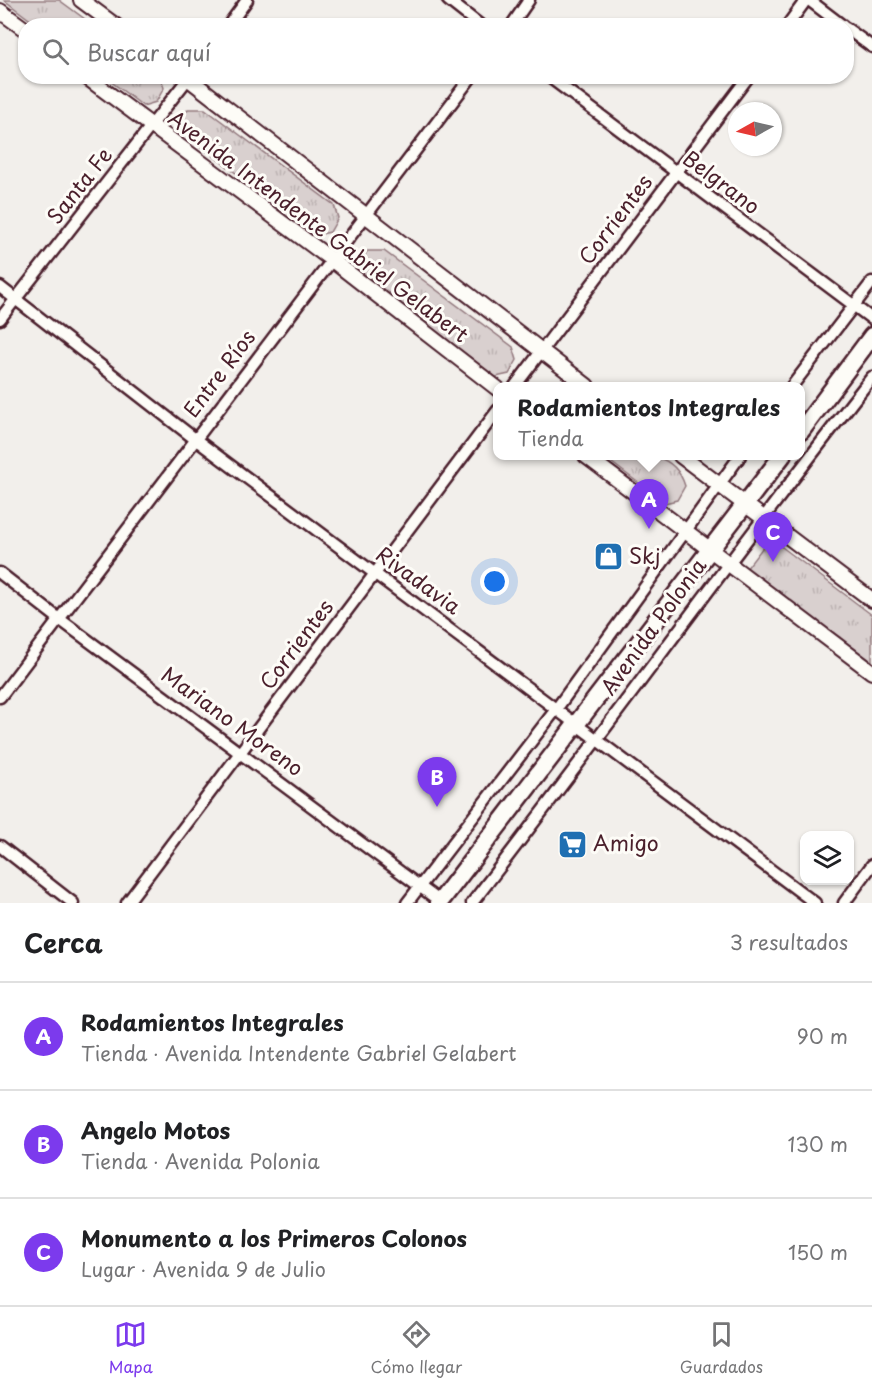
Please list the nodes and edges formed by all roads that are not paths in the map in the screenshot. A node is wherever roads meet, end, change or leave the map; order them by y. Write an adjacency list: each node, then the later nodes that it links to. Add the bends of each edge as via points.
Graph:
1 (81, 0): 7 (main road)
2 (247, 0): 8 (street)
3 (448, 0): 9 (street)
4 (529, 0): 10 (street)
5 (808, 0): 11 (street); 12 (street)
6 (0, 11): 13 (main road)
7 (105, 18)
8 (234, 18)
9 (471, 18)
10 (517, 18)
11 (793, 18)
12 (833, 18)
13 (18, 24)
14 (854, 34): 15 (street)
15 (872, 47)
16 (95, 84): 22 (main road, Avenida Intendente Gabriel Gelabert)
17 (183, 84): 22 (street, Santa Fe)
18 (197, 84): 24 (main road, Avenida Intendente Gabriel Gelabert)
19 (466, 84): 24 (street, Entre Ríos)
20 (558, 84): 23 (street, Belgrano)
21 (743, 84): 23 (street, Corrientes)
22 (150, 127): 25 (main road, Avenida Intendente Gabriel Gelabert); 28 (street, Santa Fe)
23 (676, 174): 29 (street, Belgrano); 33 (street, Corrientes)
24 (366, 215): 25 (street, Entre Ríos); 33 (main road, Avenida Intendente Gabriel Gelabert)
25 (332, 260): 38 (main road, Avenida Intendente Gabriel Gelabert); 41 (street, Entre Ríos)
26 (872, 282): 29 (street)
27 (0, 287): 28 (street, Rivadavia)
28 (16, 299): 30 (street, Santa Fe); 41 (street, Rivadavia)
29 (854, 305): 31 (street, Belgrano); 37 (street)
30 (0, 319)
31 (872, 319)
32 (872, 336): 40 (main road)
33 (540, 352): 35 (street, Corrientes); 36 (main road, Avenida Intendente Gabriel Gelabert)
34 (872, 376): 48 (street, Avenida Polonia)
35 (519, 382)
36 (580, 382)
37 (796, 382)
38 (493, 384)
39 (493, 417): 53 (street, Corrientes)
40 (805, 426)
41 (195, 439): 53 (street, Rivadavia); 55 (street, Entre Ríos)
42 (591, 460): 49 (main road)
43 (687, 460): 46 (main road)
44 (737, 460): 46 (street)
45 (779, 460): 47 (main road, Avenida Polonia)
46 (719, 483): 47 (main road); 49 (street)
47 (745, 504): 48 (main road); 50 (main road, Avenida Polonia)
48 (762, 517): 51 (street, Avenida Polonia); 54 (main road)
49 (684, 530): 50 (main road); 58 (street)
50 (708, 549): 51 (main road); 59 (main road, Avenida Polonia)
51 (727, 564): 56 (main road); 60 (street, Avenida Polonia)
52 (0, 573): 55 (street, Mariano Moreno)
53 (375, 574): 58 (street, Rivadavia); 61 (street, Corrientes)
54 (872, 600)
55 (58, 618): 57 (street, Entre Ríos); 61 (street, Mariano Moreno)
56 (872, 672)
57 (0, 697)
58 (558, 708): 59 (street, Rivadavia); 64 (street)
59 (579, 726): 60 (street, Rivadavia); 68 (main road, Avenida Polonia)
60 (598, 741): 69 (street, Avenida Polonia); 70 (street, Rivadavia)
61 (241, 752): 64 (street, Mariano Moreno); 66 (street, Corrientes)
62 (0, 846): 65 (street)
63 (872, 865): 71 (street)
64 (419, 887): 67 (street); 68 (street, Mariano Moreno)
65 (73, 903)
66 (127, 903)
67 (407, 903)
68 (441, 903)
69 (472, 903)
70 (815, 903)
71 (844, 903)

